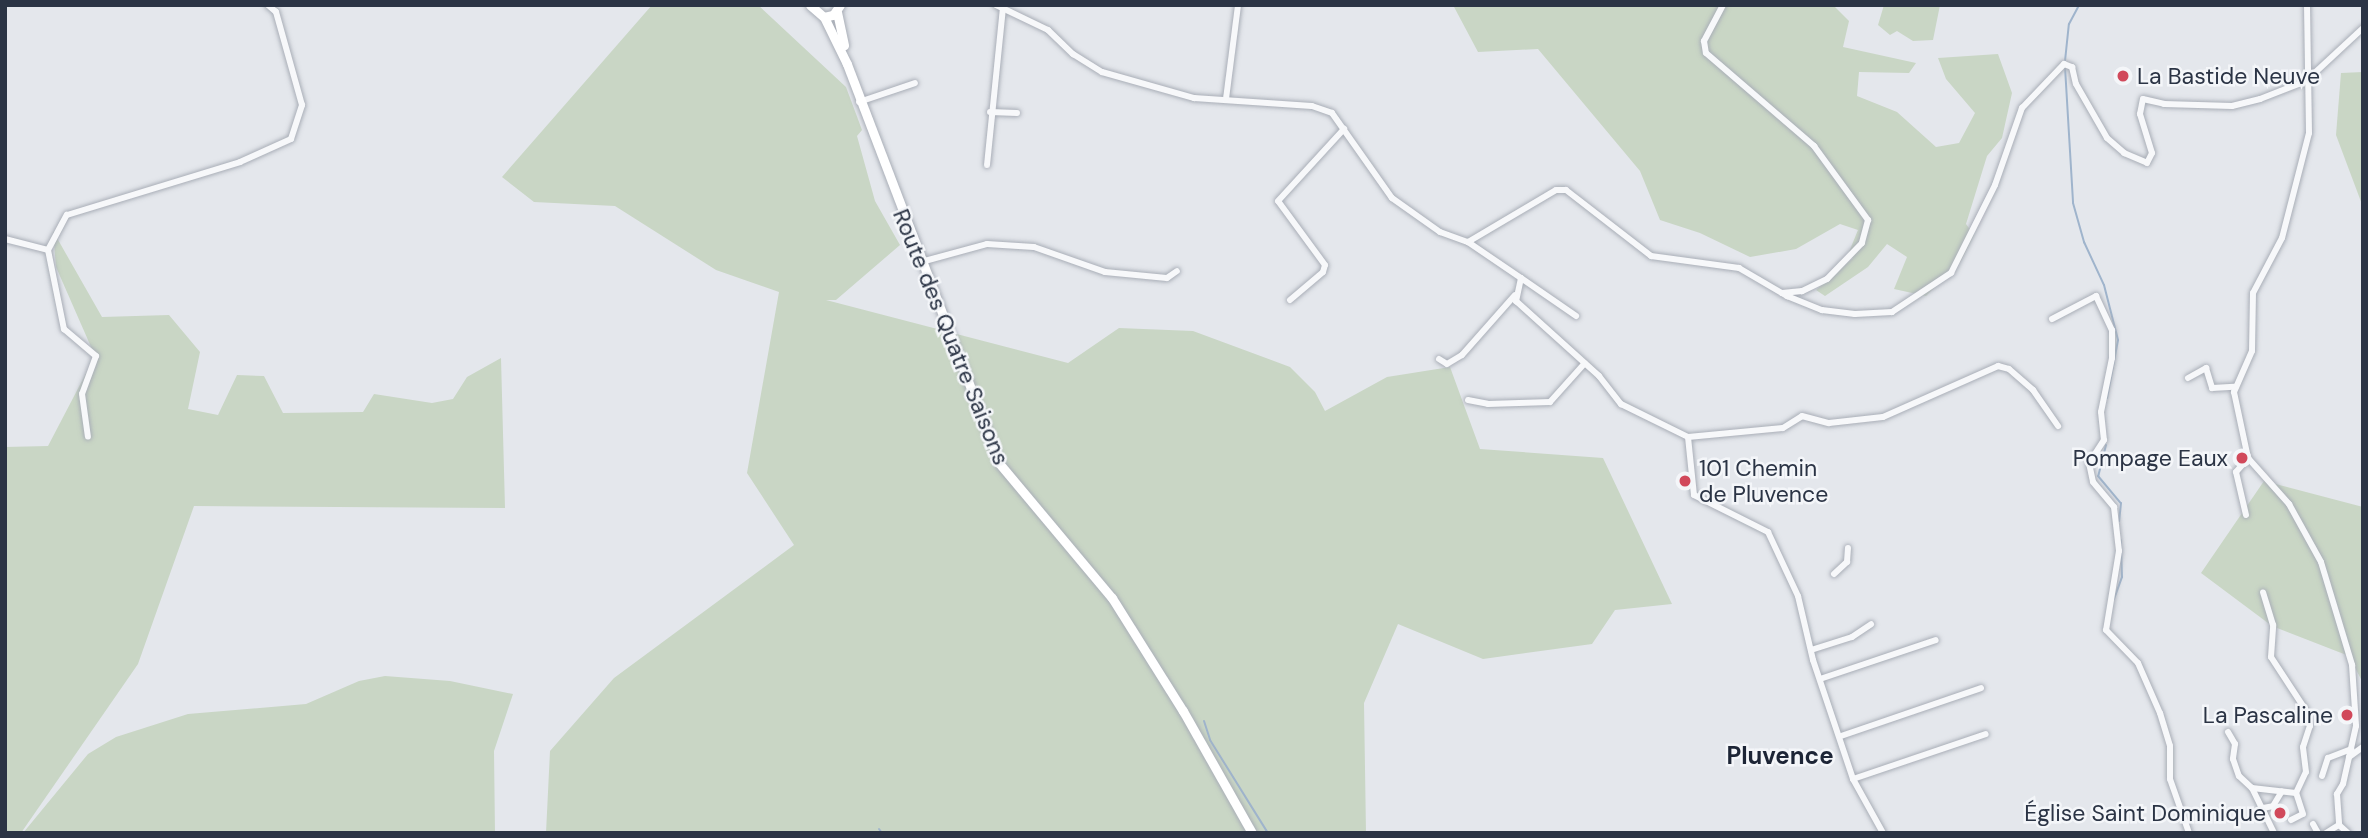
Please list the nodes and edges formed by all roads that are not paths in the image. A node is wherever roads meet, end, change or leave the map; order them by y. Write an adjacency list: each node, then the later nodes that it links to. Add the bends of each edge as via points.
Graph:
1 (268, 5): 21 (street, via 276,12 302,106 295,135 240,162 67,215)
2 (810, 5): 8 (main road, Route des Quatre Saisons)
3 (1238, 5): 13 (street)
4 (1723, 5): 25 (street, via 1704,41 1706,53 1814,146 1868,220 1869,229 1857,251 1827,279 1802,291)
5 (2306, 5): 11 (street)
6 (1000, 6): 13 (street, via 1048,30 1102,72 1194,98); 15 (street)
7 (839, 8): 8 (main road, Route des Quatre Saisons); 10 (main road, Route des Quatre Saisons)
8 (824, 17): 10 (main road, Route des Quatre Saisons)
9 (2363, 29): 11 (street)
10 (847, 64): 14 (main road, Route des Quatre Saisons)
11 (2306, 81): 25 (street, via 2232,107 2164,104 2145,97 2140,114 2151,153 2144,163 2107,138 2076,84 2072,67 2064,64 2022,108 1995,185 1944,280 1892,312 1822,310); 33 (street, via 2309,133 2282,238 2253,293 2252,351)
12 (915, 83): 14 (street)
13 (1226, 99): 17 (street, via 1321,108 1332,113)
14 (859, 102): 22 (main road, Route des Quatre Saisons)
15 (990, 112): 16 (street); 18 (street)
16 (1017, 113)
17 (1344, 129): 20 (street, via 1392,198 1440,232); 27 (street, via 1278,201 1325,265 1323,272)
18 (987, 165)
19 (5, 239): 21 (street)
20 (1468, 242): 24 (street); 25 (street, via 1556,190 1566,190 1651,256 1739,268)
21 (48, 250): 36 (street, via 64,329 96,356 82,394)
22 (919, 263): 23 (street, via 988,244 1034,247 1105,272 1167,278); 62 (main road, Route des Quatre Saisons, via 999,463 1112,598)
23 (1177, 271)
24 (1521, 278): 26 (street); 28 (street)
25 (1780, 293)
26 (1515, 295): 30 (street, via 1462,355 1447,364); 31 (street, via 1516,301)
27 (1290, 300)
28 (1576, 316)
29 (2052, 319): 64 (street, via 2096,296 2112,330 2112,358 2101,412 2104,440 2089,463 2093,482 2113,507 2119,551 2106,630 2138,663 2163,720 2171,779)
30 (1439, 359)
31 (1585, 363): 34 (street, via 1550,402 1488,404); 37 (street, via 1621,404)
32 (2188, 378): 33 (street, via 2206,368 2212,388)
33 (2234, 387): 38 (street)
34 (1468, 400)
35 (2058, 426): 37 (street, via 2039,396 2009,369 1986,369 1883,417 1829,423 1802,416 1783,428)
36 (88, 437)
37 (1688, 437): 45 (street, via 1694,495 1768,532 1798,596)
38 (2248, 457): 39 (street, via 2236,472); 52 (street, via 2289,504 2326,574 2352,665 2357,716)
39 (2246, 515)
40 (1848, 548): 41 (street, via 1847,562)
41 (1834, 574)
42 (2263, 593): 57 (street, via 2273,625 2272,657 2305,709 2310,726 2303,747 2306,772)
43 (1871, 624): 45 (street, via 1852,637)
44 (1936, 640): 46 (street)
45 (1811, 650): 46 (street)
46 (1820, 679): 50 (street)
47 (1981, 688): 50 (street)
48 (2228, 732): 55 (street, via 2235,744 2232,759 2239,776)
49 (1986, 734): 54 (street)
50 (1841, 736): 54 (street)
51 (2363, 747): 52 (street)
52 (2350, 753): 53 (street, via 2328,758); 61 (street, via 2337,794)
53 (2322, 776)
54 (1853, 779): 63 (street)
55 (2252, 788): 56 (street); 58 (street)
56 (2283, 791): 57 (street); 58 (street, via 2273,806)
57 (2296, 793): 59 (street, via 2303,814)
58 (2263, 808): 65 (street)
59 (2291, 820)
60 (2313, 824): 66 (street)
61 (2339, 825): 67 (street); 68 (street)
62 (1252, 833)
63 (1883, 833)
64 (2189, 833)
65 (2274, 833)
66 (2318, 833)
67 (2326, 833)
68 (2348, 833)

